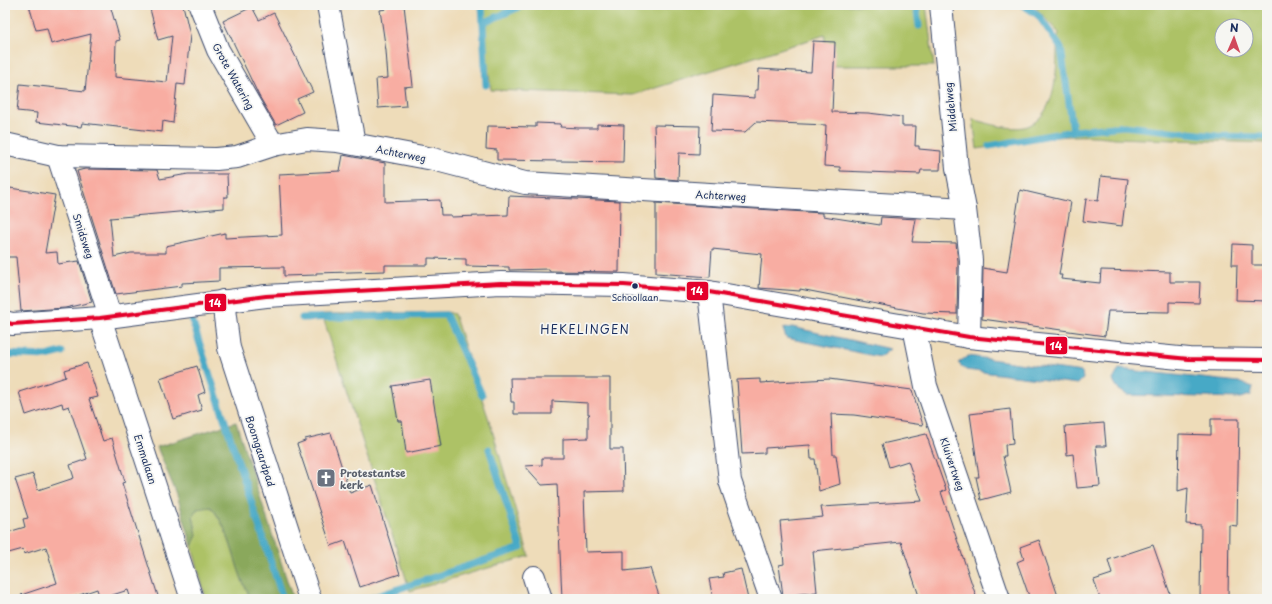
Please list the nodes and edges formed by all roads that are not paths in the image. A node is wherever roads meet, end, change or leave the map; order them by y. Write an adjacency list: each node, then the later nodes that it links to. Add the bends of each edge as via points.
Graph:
1 (200, 5): 6 (street, Grote Watering, via 218,50)
2 (328, 5): 5 (street)
3 (941, 5): 8 (street, Middelweg, via 951,123)
4 (5, 144): 7 (street, Achterweg)
5 (354, 144): 6 (street, Achterweg, via 307,139); 8 (street, Achterweg, via 433,159 525,183)
6 (273, 145): 7 (street, Achterweg, via 237,157 216,159)
7 (58, 156): 11 (street, Smidsweg)
8 (964, 209): 14 (street, via 971,260)
9 (709, 292): 10 (street, via 624,285 501,283 266,296); 13 (street); 20 (street, via 730,481)
10 (224, 301): 11 (street); 18 (street, Boomgaardpad, via 229,348)
11 (105, 317): 12 (street, via 12,324); 17 (street, Emmalaan)
12 (5, 322)
13 (914, 327): 14 (street); 21 (street, Kluivertweg, via 926,386)
14 (969, 337): 15 (street, via 1189,360)
15 (1267, 360)
16 (534, 577): 19 (street)
17 (192, 599)
18 (310, 599)
19 (541, 599)
20 (771, 599)
21 (999, 599)

